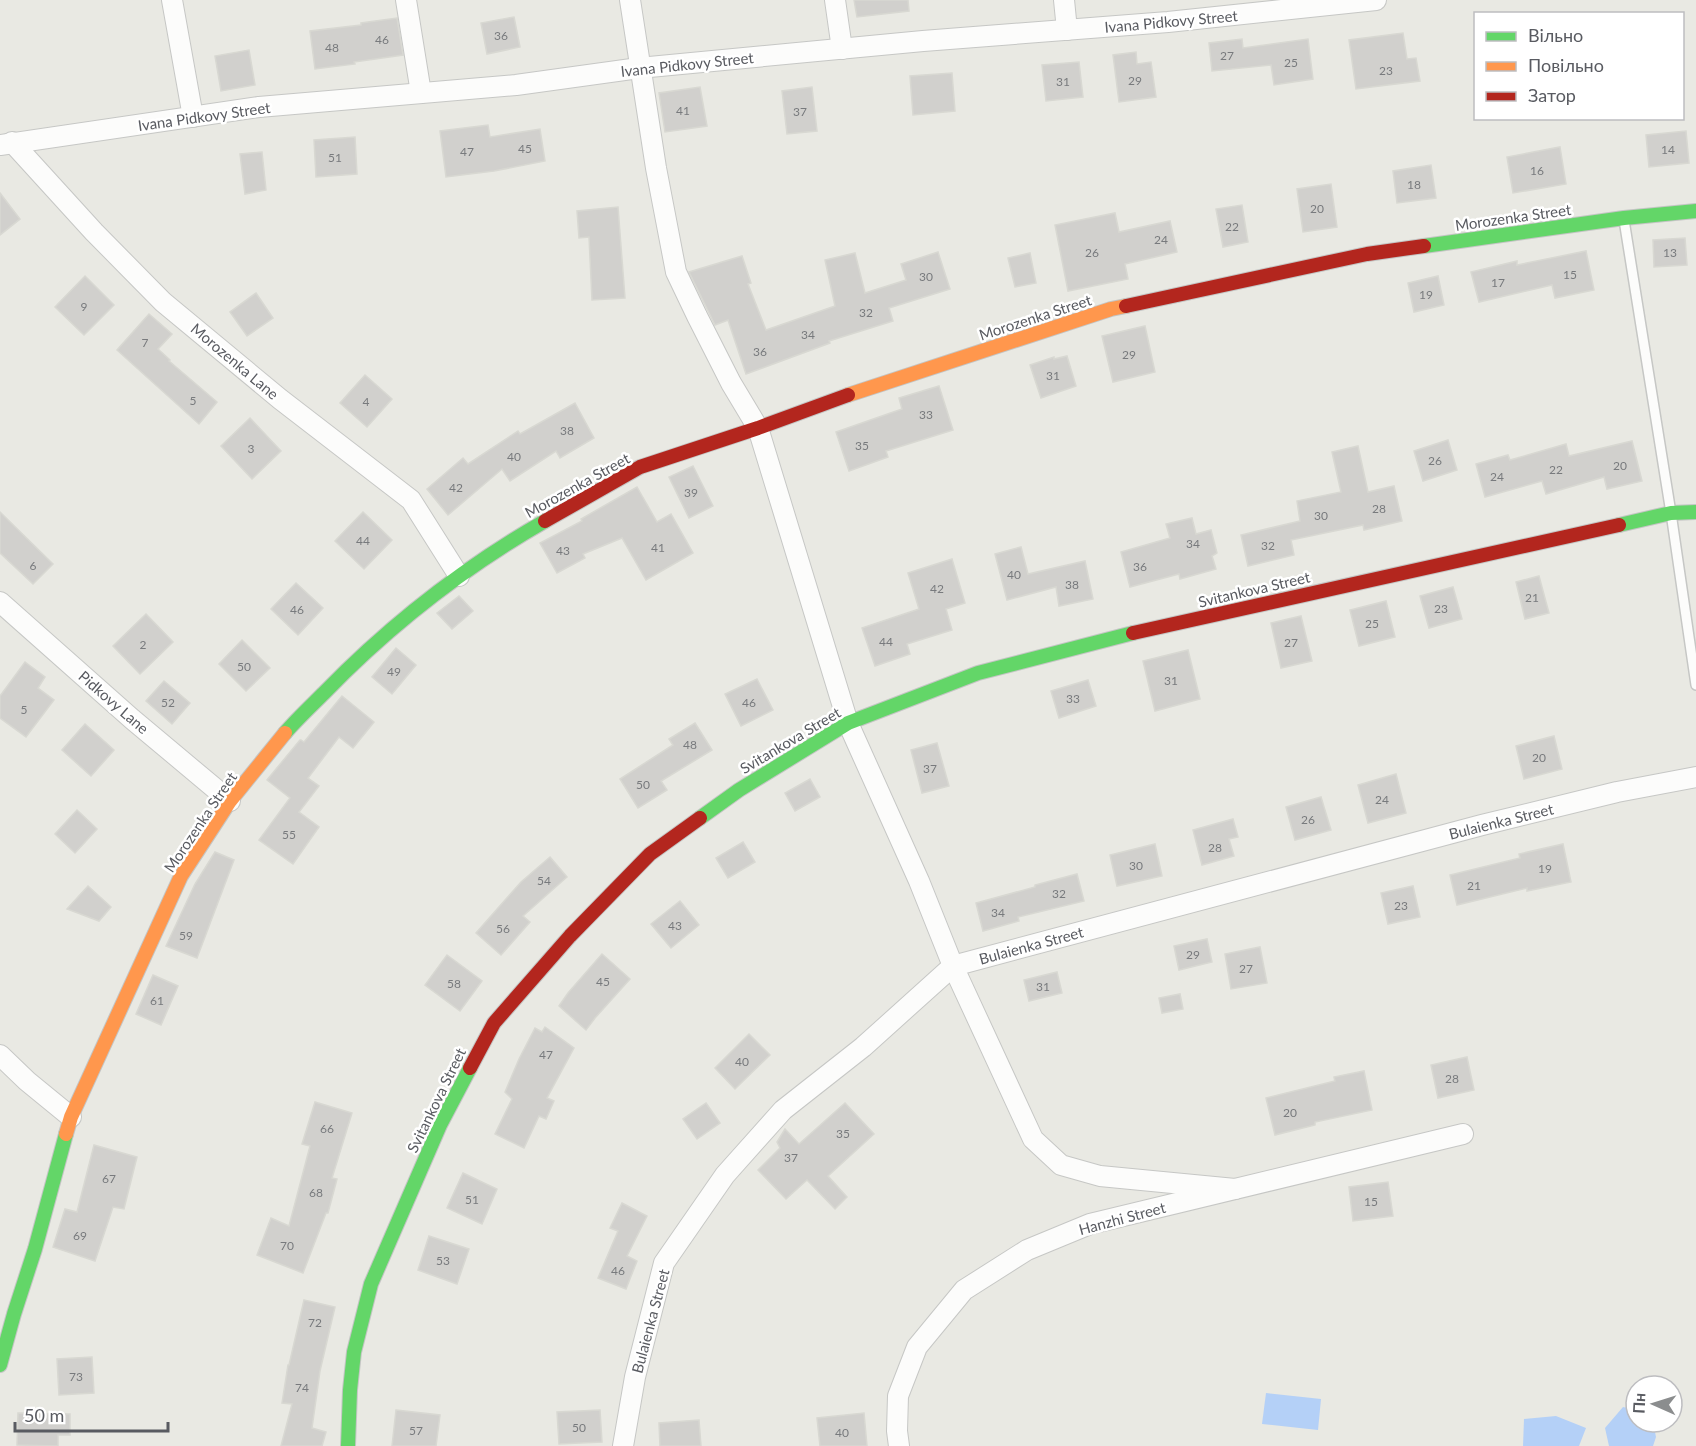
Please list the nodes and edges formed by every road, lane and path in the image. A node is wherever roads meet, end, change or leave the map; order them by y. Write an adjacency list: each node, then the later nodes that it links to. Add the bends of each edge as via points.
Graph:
1 (172, 0): 12 (street)
2 (406, 0): 11 (street)
3 (630, 0): 10 (street)
4 (835, 0): 9 (street)
5 (1064, 0): 8 (street)
6 (1376, 0): 7 (street, Ivana Pidkovy Street)
7 (1305, 4): 8 (street, Ivana Pidkovy Street)
8 (1068, 30): 9 (street, Ivana Pidkovy Street)
9 (842, 49): 10 (street, Ivana Pidkovy Street)
10 (639, 68): 11 (street, Ivana Pidkovy Street); 16 (street, via 676,272)
11 (421, 93): 12 (street, Ivana Pidkovy Street, via 259,107)
12 (193, 117): 13 (street, Ivana Pidkovy Street)
13 (6, 143): 19 (street, Morozenka Lane, via 163,302 411,501)
14 (1696, 211): 15 (street, Morozenka Street)
15 (1624, 218): 16 (street, Morozenka Street, via 1367,254 1111,309 872,386); 18 (lane)
16 (758, 428): 19 (street, Morozenka Street, via 640,467); 22 (street)
17 (1696, 512): 18 (street, Svitankova Street)
18 (1671, 513): 21 (lane); 22 (street, Svitankova Street, via 1101,641 978,673)
19 (459, 576): 24 (street, Morozenka Street, via 349,667 288,730)
20 (0, 602): 24 (street, Pidkovy Lane)
21 (1696, 685)
22 (848, 723): 25 (street, via 920,881); 31 (street, Svitankova Street, via 739,790 650,854 570,936 494,1023 440,1125 371,1284 354,1352)
23 (1696, 777): 25 (street, Bulaienka Street, via 1482,825)
24 (230, 801): 27 (street, Morozenka Street, via 181,876)
25 (952, 966): 29 (street, via 1033,1139 1061,1166 1100,1176); 32 (street, Bulaienka Street, via 863,1047 783,1110 725,1175 664,1263 635,1377)
26 (0, 1055): 27 (street)
27 (71, 1117): 30 (street, Morozenka Street)
28 (1463, 1134): 29 (street, Hanzhi Street)
29 (1235, 1189): 33 (street, Hanzhi Street, via 1090,1224 1027,1250 964,1290 917,1347 898,1396)
30 (0, 1365)
31 (348, 1446)
32 (623, 1446)
33 (899, 1446)

